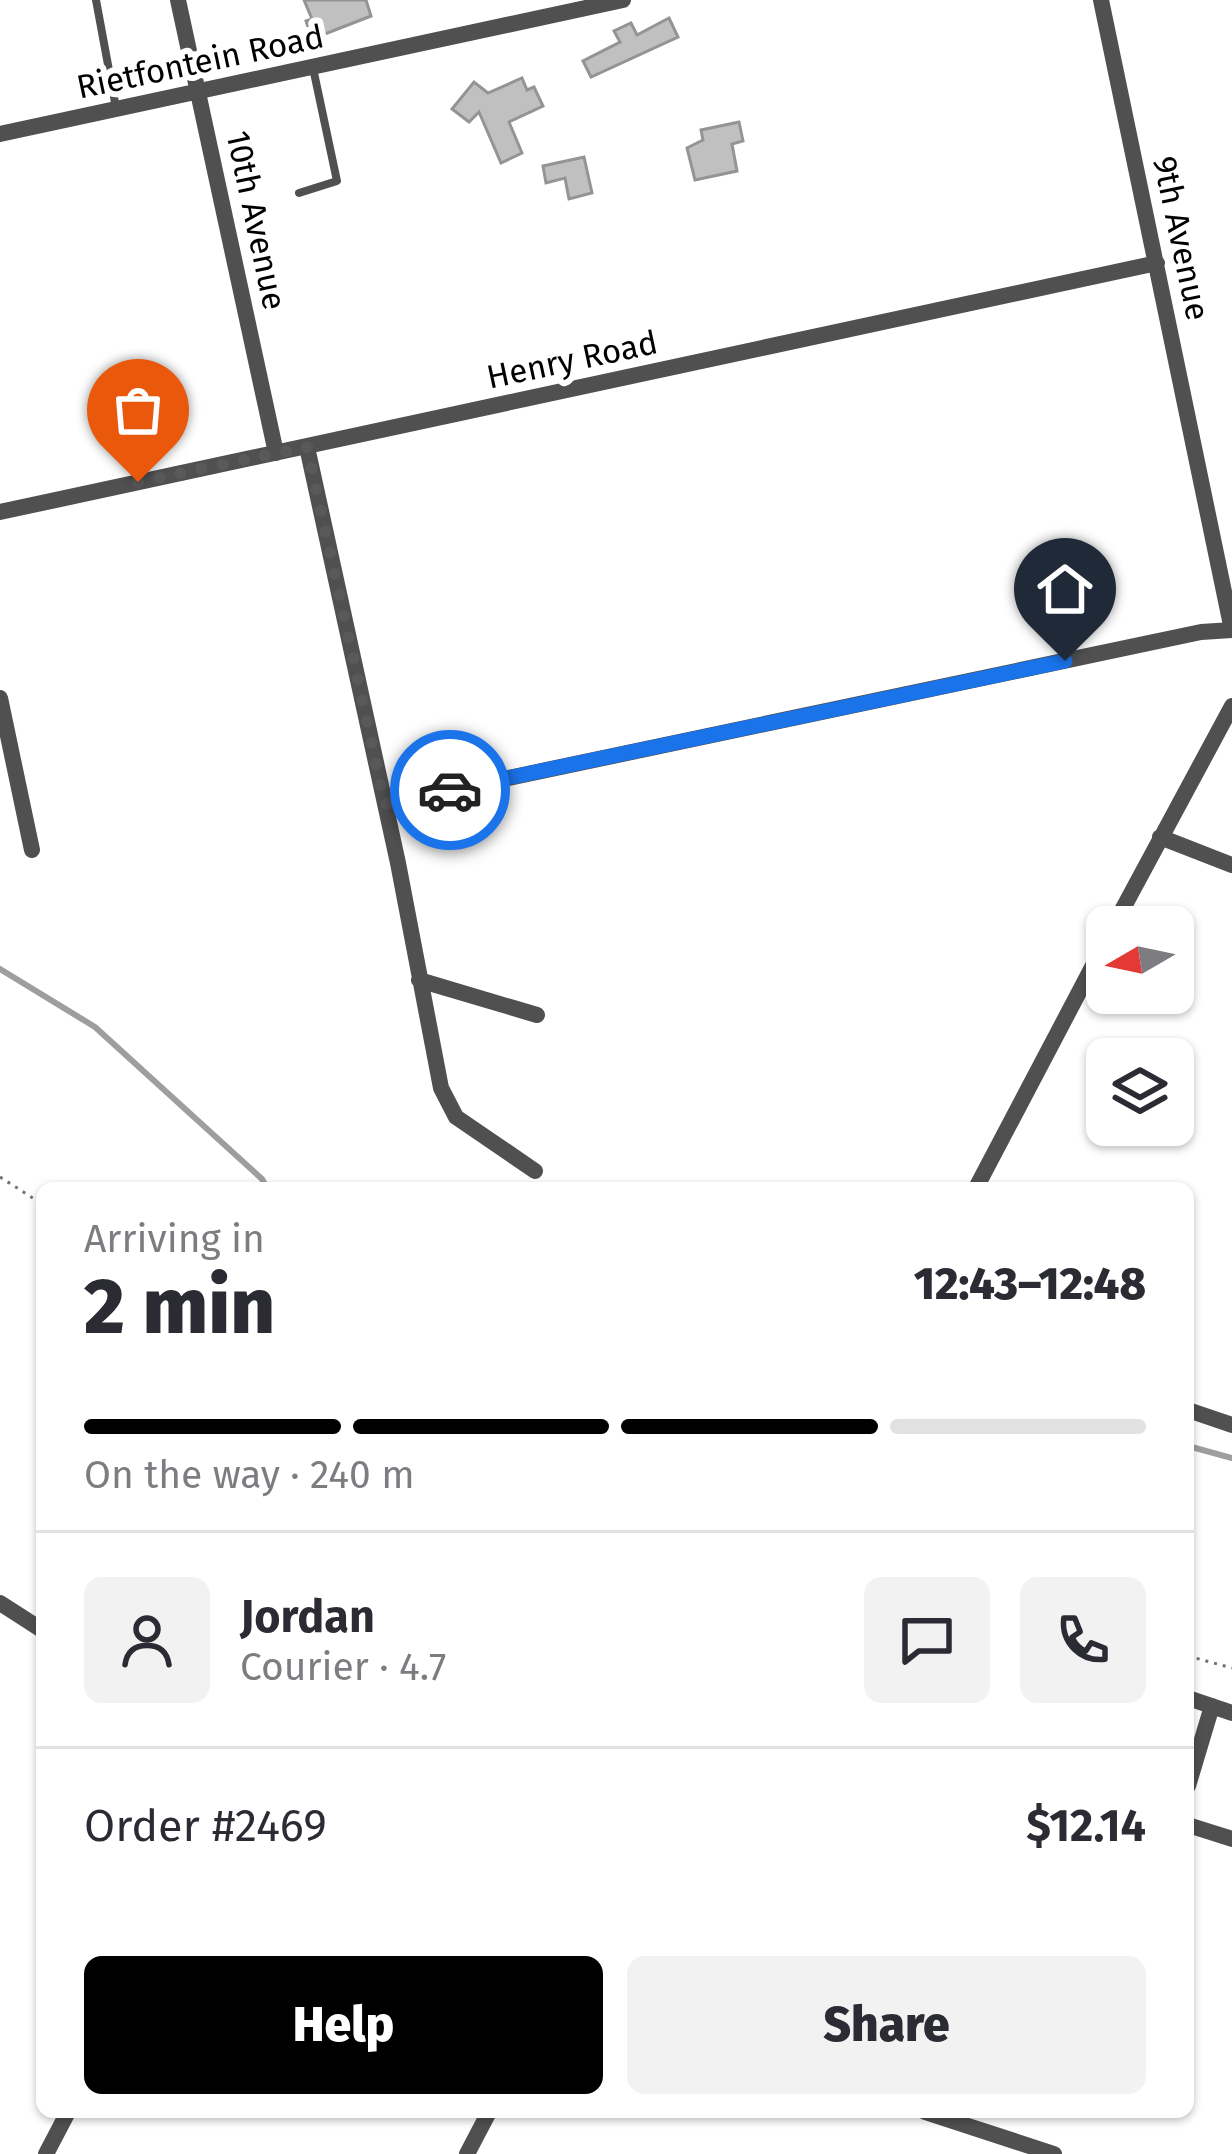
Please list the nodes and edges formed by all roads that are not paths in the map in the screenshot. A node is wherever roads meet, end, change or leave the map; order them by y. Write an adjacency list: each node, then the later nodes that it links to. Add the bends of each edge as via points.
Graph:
1 (96, 0): 7 (lane)
2 (178, 0): 6 (street, 10th Avenue)
3 (623, 0): 5 (street, Rietfontein Road)
4 (1101, 0): 10 (street, 9th Avenue)
5 (312, 67): 6 (street, Rietfontein Road); 9 (lane, via 337,181)
6 (199, 92): 7 (street, Rietfontein Road); 12 (street, 10th Avenue)
7 (116, 110): 8 (street, Rietfontein Road)
8 (0, 134)
9 (299, 193)
10 (1157, 263): 11 (street, Henry Road); 14 (street, 9th Avenue)
11 (307, 447): 12 (street, Henry Road); 17 (street)
12 (276, 453): 13 (street, Henry Road)
13 (0, 512)
14 (1232, 630): 17 (street)
15 (0, 698): 19 (street)
16 (1232, 706): 18 (street)
17 (385, 804): 23 (street)
18 (1160, 837): 20 (street); 21 (street)
19 (32, 850)
20 (1232, 865)
21 (1124, 906)
22 (1086, 979): 26 (street)
23 (419, 980): 24 (street); 25 (street, via 446,1105)
24 (537, 1016)
25 (535, 1171)
26 (979, 1182)
27 (1194, 1412): 28 (street)
28 (1232, 1425)
29 (0, 1603): 30 (street)
30 (36, 1626)
31 (1194, 1700): 32 (street)
32 (1212, 1706): 33 (street); 34 (street)
33 (1232, 1713)
34 (1194, 1766)
35 (1194, 1827): 36 (street)
36 (1232, 1839)
37 (65, 2118): 40 (street)
38 (486, 2118): 41 (street)
39 (943, 2118): 42 (street)
40 (46, 2154)
41 (467, 2154)
42 (1054, 2154)

